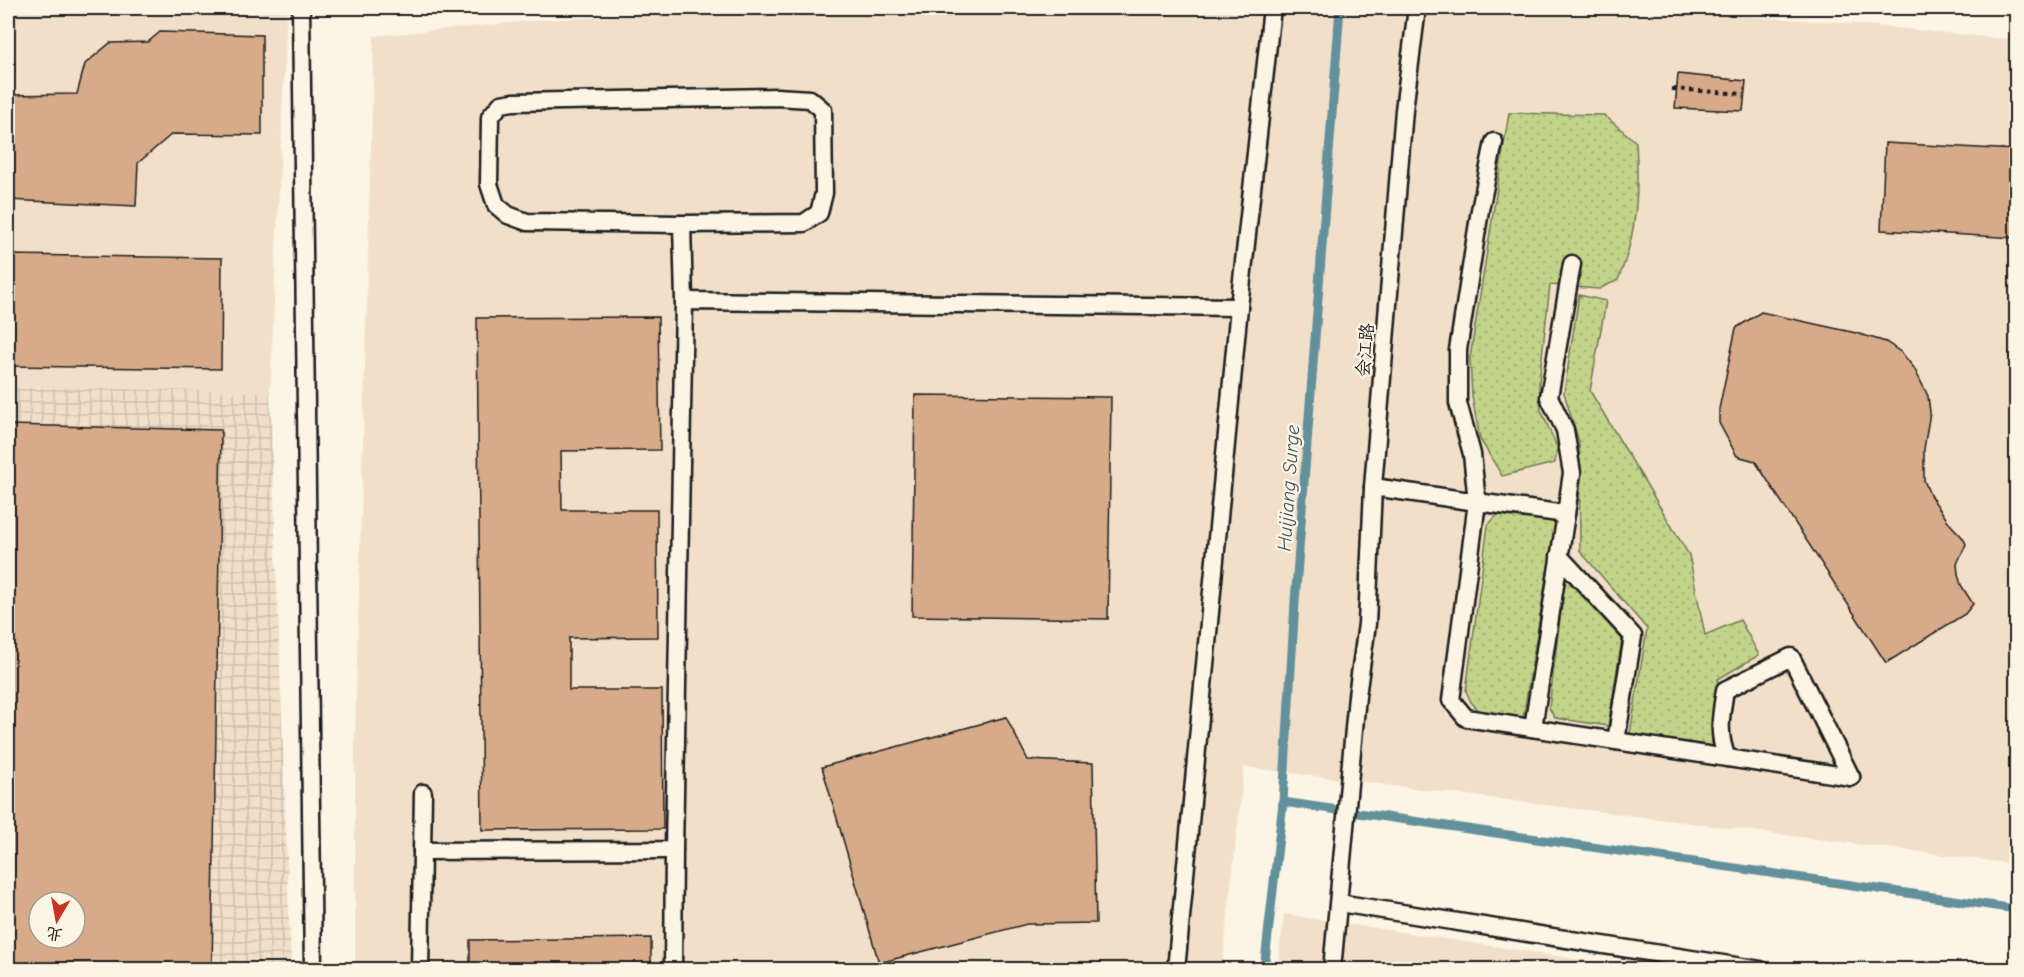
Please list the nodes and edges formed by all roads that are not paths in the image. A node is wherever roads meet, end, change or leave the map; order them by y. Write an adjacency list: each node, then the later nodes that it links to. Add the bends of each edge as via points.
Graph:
1 (301, 8): 20 (lane)
2 (1272, 8): 8 (lane)
3 (1417, 8): 9 (lane, 会江路, via 1404,110)
4 (1494, 142): 10 (lane, via 1458,350 1458,403 1472,454)
5 (682, 224): 5 (lane, via 804,223 819,213 824,193 824,110 810,99 777,97 524,102 501,104 490,117 489,184 496,205 508,215 527,222); 7 (lane)
6 (1572, 264): 11 (lane, via 1549,397 1565,430 1572,473)
7 (684, 301): 8 (lane); 17 (lane)
8 (1239, 307): 23 (lane)
9 (1373, 487): 10 (lane); 19 (lane, 会江路, via 1367,624)
10 (1477, 502): 11 (lane); 13 (lane, via 1451,700 1466,718)
11 (1566, 514): 12 (lane)
12 (1559, 556): 13 (lane); 14 (lane, via 1633,636)
13 (1533, 728): 14 (lane)
14 (1616, 741): 15 (lane)
15 (1727, 758): 15 (lane, via 1839,775 1851,777 1791,657 1725,690 1720,719 1721,743)
16 (423, 793): 18 (lane)
17 (674, 850): 18 (lane); 22 (lane)
18 (422, 851): 21 (lane)
19 (1339, 903): 24 (lane, 会江路); 25 (lane)
20 (313, 969)
21 (420, 969)
22 (673, 969)
23 (1176, 969)
24 (1332, 969)
25 (1761, 969)

